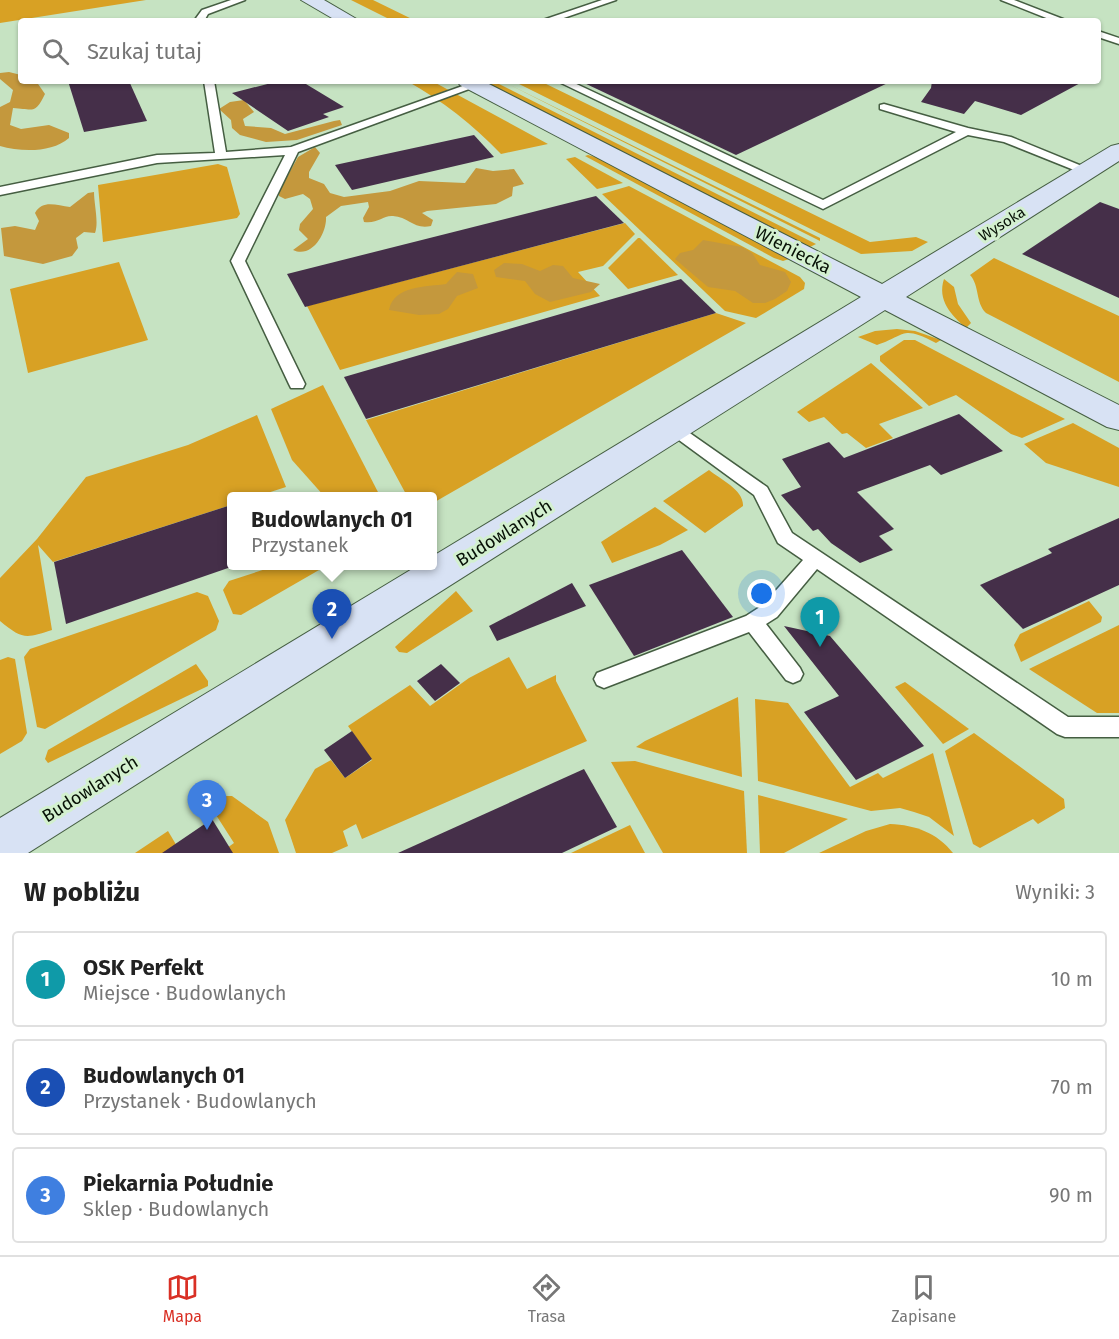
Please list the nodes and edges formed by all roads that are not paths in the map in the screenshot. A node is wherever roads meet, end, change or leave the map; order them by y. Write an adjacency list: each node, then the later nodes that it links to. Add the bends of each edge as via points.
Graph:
1 (240, 0): 5 (lane, via 205,12)
2 (310, 0): 6 (street)
3 (611, 0): 7 (lane)
4 (1006, 0): 8 (lane)
5 (201, 18)
6 (345, 18)
7 (554, 18)
8 (1055, 18)
9 (1101, 35): 10 (lane)
10 (1119, 41)
11 (209, 84): 19 (lane)
12 (468, 84): 17 (lane)
13 (473, 84): 22 (street, Wieniecka)
14 (568, 84): 16 (lane, via 823,205)
15 (884, 107): 16 (lane)
16 (966, 131): 20 (lane, via 1006,139)
17 (293, 150): 19 (lane); 23 (lane, via 238,261)
18 (1119, 151): 20 (street, Wysoka)
19 (221, 155): 21 (lane, via 157,159)
20 (1088, 171): 22 (street, Wysoka)
21 (0, 191)
22 (884, 298): 24 (street, Wieniecka); 25 (street, Budowlanych)
23 (297, 384)
24 (1119, 419)
25 (674, 428): 26 (lane, via 761,491 785,538); 31 (street, Budowlanych)
26 (815, 559): 27 (lane, via 770,610); 30 (lane, via 1065,727)
27 (753, 622): 28 (lane); 29 (lane)
28 (793, 674)
29 (604, 680)
30 (1119, 727)
31 (0, 844)

